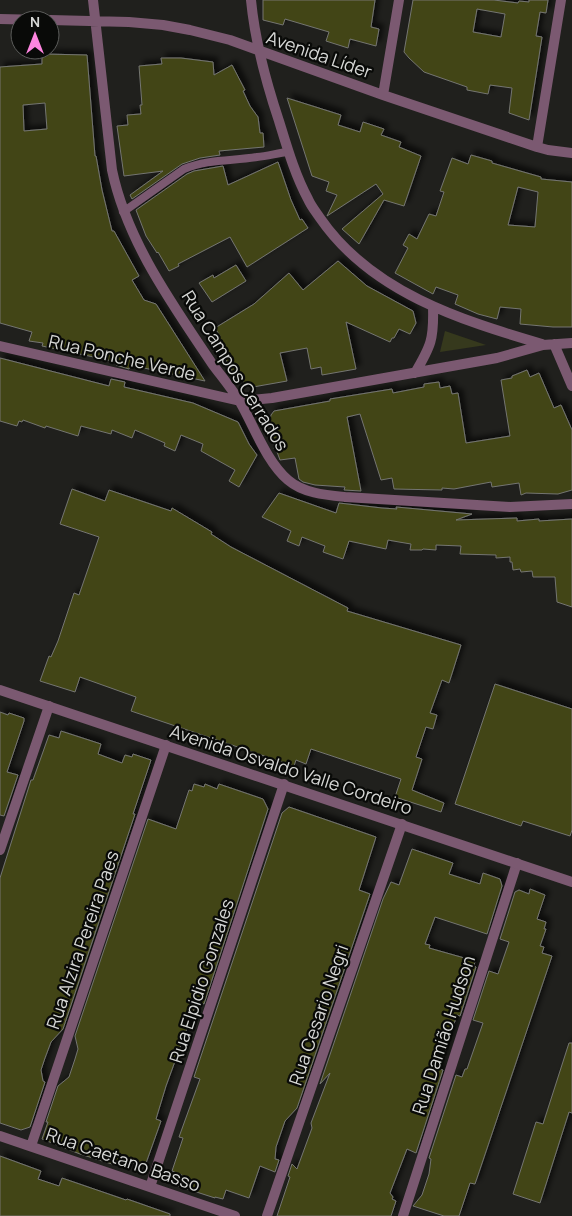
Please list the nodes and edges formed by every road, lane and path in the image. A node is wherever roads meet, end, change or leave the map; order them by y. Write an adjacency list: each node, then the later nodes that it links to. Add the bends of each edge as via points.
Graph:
1 (93, 0): 6 (street, Rua Campos Cerrados)
2 (251, 0): 7 (street)
3 (399, 0): 8 (street)
4 (562, 0): 9 (street)
5 (60, 20): 6 (street, Avenida Líder)
6 (96, 22): 7 (street, Avenida Líder, via 163,25 230,40); 12 (street, Rua Campos Cerrados, via 112,170)
7 (259, 51): 8 (street, Avenida Líder); 10 (street)
8 (383, 95): 9 (street, Avenida Líder)
9 (537, 147): 11 (street, Avenida Líder)
10 (288, 152): 12 (lane, via 194,165); 13 (street, via 308,200 330,232 361,263)
11 (572, 153)
12 (123, 212): 19 (street, Rua Campos Cerrados, via 150,266)
13 (432, 307): 15 (street, via 505,334); 17 (street, via 433,338)
14 (572, 343): 15 (street)
15 (549, 344): 17 (street, Rua Ponche Verde, via 497,358); 18 (street)
16 (0, 346): 19 (street, Rua Ponche Verde)
17 (415, 373): 19 (street, Rua Ponche Verde)
18 (572, 386)
19 (240, 401): 20 (street, Rua Campos Cerrados, via 277,468 288,480 318,494 510,507)
20 (572, 504)
21 (0, 690): 22 (street, Avenida Osvaldo Valle Cordeiro)
22 (49, 706): 23 (street, Avenida Osvaldo Valle Cordeiro); 26 (street)
23 (166, 745): 24 (street, Avenida Osvaldo Valle Cordeiro); 30 (street, Rua Alzira Pereira Paes)
24 (284, 784): 25 (street, Avenida Osvaldo Valle Cordeiro); 31 (street, Rua Elpidio Gonzales)
25 (402, 824): 27 (street, Avenida Osvaldo Valle Cordeiro); 33 (street, Rua Cesario Negri)
26 (0, 850)
27 (517, 864): 28 (street, Avenida Osvaldo Valle Cordeiro); 34 (street, Rua Damião Hudson)
28 (572, 882)
29 (0, 1136): 30 (street, Rua Caetano Basso)
30 (31, 1146): 31 (street, Rua Caetano Basso)
31 (150, 1187): 32 (street, Rua Caetano Basso)
32 (235, 1216)
33 (266, 1216)
34 (403, 1216)

